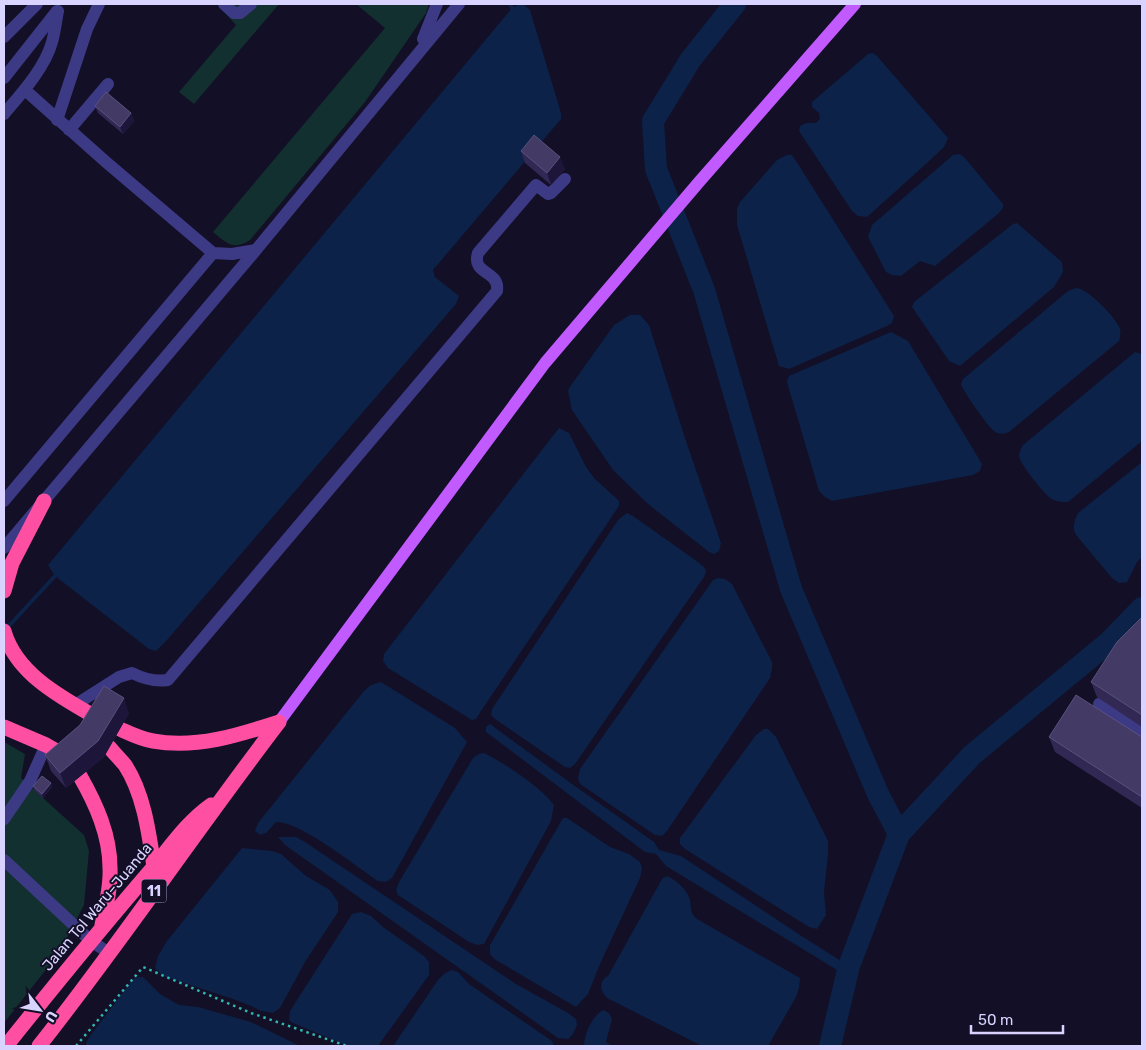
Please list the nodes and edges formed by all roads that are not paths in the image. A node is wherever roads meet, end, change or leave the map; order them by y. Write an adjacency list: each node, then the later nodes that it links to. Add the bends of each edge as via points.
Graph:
1 (36, 4): 9 (street)
2 (99, 4): 16 (street)
3 (224, 4): 4 (street, via 234,13 240,13)
4 (251, 4)
5 (437, 4): 11 (street)
6 (459, 4): 11 (street)
7 (855, 4): 29 (main road, via 545,363)
8 (59, 7): 12 (street); 14 (street, via 52,42)
9 (8, 23): 10 (street)
10 (4, 37)
11 (417, 52): 19 (street)
12 (4, 78)
13 (108, 84): 17 (street)
14 (25, 90): 15 (street); 16 (street)
15 (4, 114)
16 (57, 120): 17 (street)
17 (69, 130): 20 (street)
18 (566, 178): 28 (street, via 548,194 536,185 478,253 478,266 498,284 497,291 168,680 160,682 132,673)
19 (256, 250): 20 (street); 22 (street)
20 (213, 253): 21 (street)
21 (4, 500)
22 (44, 501): 23 (street); 24 (highway, via 12,563)
23 (4, 548)
24 (4, 591)
25 (6, 638): 26 (highway, via 20,663)
26 (47, 686): 28 (highway); 28 (highway, via 95,725)
27 (1100, 704): 32 (street)
28 (75, 705)
29 (280, 722): 31 (highway, via 206,742 154,741); 37 (highway, Jalan Tol Waru–Juanda / 11)
30 (4, 727): 33 (highway)
31 (120, 729)
32 (1142, 733)
33 (46, 745): 35 (highway); 38 (street, via 30,781)
34 (109, 747): 40 (highway, via 132,778 148,826)
35 (67, 757)
36 (80, 776): 42 (highway, via 105,828 110,867)
37 (222, 796): 40 (highway, Jalan Tol Waru–Juanda / 11, via 186,826); 41 (highway, Jalan Tol Waru–Juanda / 11)
38 (4, 819)
39 (4, 860): 43 (street)
40 (154, 867): 41 (highway); 42 (highway, Jalan Tol Waru–Juanda / 11)
41 (150, 897): 44 (highway, Jalan Tol Waru–Juanda / 11)
42 (102, 927): 43 (highway, Jalan Tol Waru–Juanda / 11)
43 (91, 940): 44 (street); 45 (highway, Jalan Tol Waru–Juanda / 11)
44 (109, 953): 46 (highway, Jalan Tol Waru–Juanda / 11)
45 (6, 1046)
46 (39, 1046)

